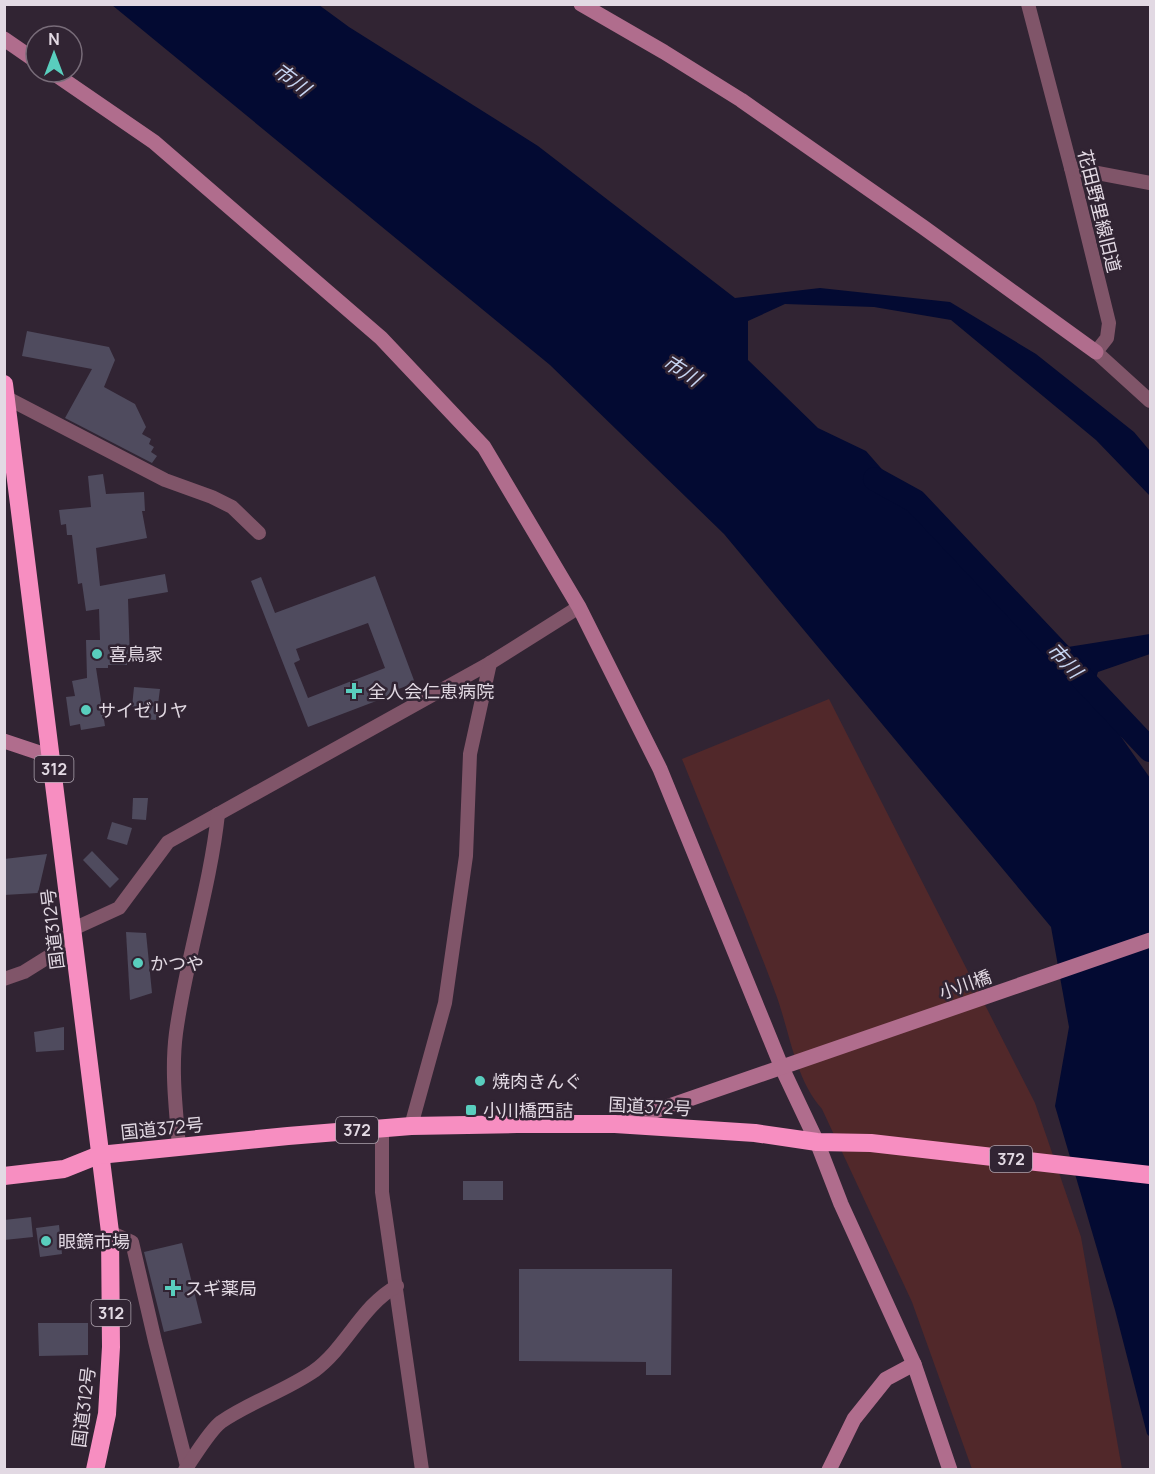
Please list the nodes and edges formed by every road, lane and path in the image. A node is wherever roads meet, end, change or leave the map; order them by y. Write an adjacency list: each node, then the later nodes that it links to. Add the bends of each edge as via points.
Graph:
1 (1028, 4): 6 (street, 花田野里線旧道)
2 (583, 5): 8 (street, via 741,100)
3 (4, 39): 4 (street)
4 (24, 53)
5 (69, 84): 12 (street, via 154,142 381,338 484,447)
6 (1071, 168): 7 (street); 8 (street, 花田野里線旧道, via 1109,323 1107,338)
7 (1150, 183)
8 (1096, 352): 10 (street)
9 (6, 391): 11 (street, via 165,480 232,507); 15 (highway, 国道312号 / 312)
10 (1150, 401)
11 (259, 533)
12 (579, 607): 13 (street); 20 (street, via 660,769)
13 (490, 663): 16 (street); 22 (street, via 470,754 466,856 445,1003)
14 (4, 741): 15 (street)
15 (52, 757): 17 (highway, 国道312号 / 312)
16 (218, 814): 17 (street, via 168,842 119,908); 25 (street, via 176,1035)
17 (73, 929): 19 (street, via 56,952 24,972); 26 (highway, 国道312号 / 312)
18 (1150, 940): 20 (street, 小川橋)
19 (4, 979)
20 (787, 1066): 21 (street, 小川橋); 24 (street)
21 (615, 1124): 22 (highway, 国道372号 / 372); 24 (highway, 国道372号 / 372, via 755,1133)
22 (411, 1126): 23 (highway, 国道372号 / 372)
23 (382, 1128): 25 (highway, 国道372号 / 372); 30 (street, via 382,1192)
24 (817, 1142): 27 (highway, 国道372号 / 372, via 871,1143); 31 (street)
25 (178, 1147): 26 (highway, 国道372号 / 372)
26 (99, 1155): 28 (highway, 国道372号 / 372, via 64,1169); 29 (highway, 国道312号 / 312)
27 (1150, 1175)
28 (4, 1176)
29 (110, 1232): 32 (street, via 132,1242); 33 (highway, 国道312号 / 312, via 107,1414)
30 (397, 1286): 32 (street, via 357,1321 337,1350 314,1371 219,1423); 34 (street)
31 (914, 1364): 35 (street, via 886,1379 854,1419); 36 (street)
32 (186, 1469)
33 (95, 1470)
34 (422, 1470)
35 (829, 1470)
36 (950, 1470)

